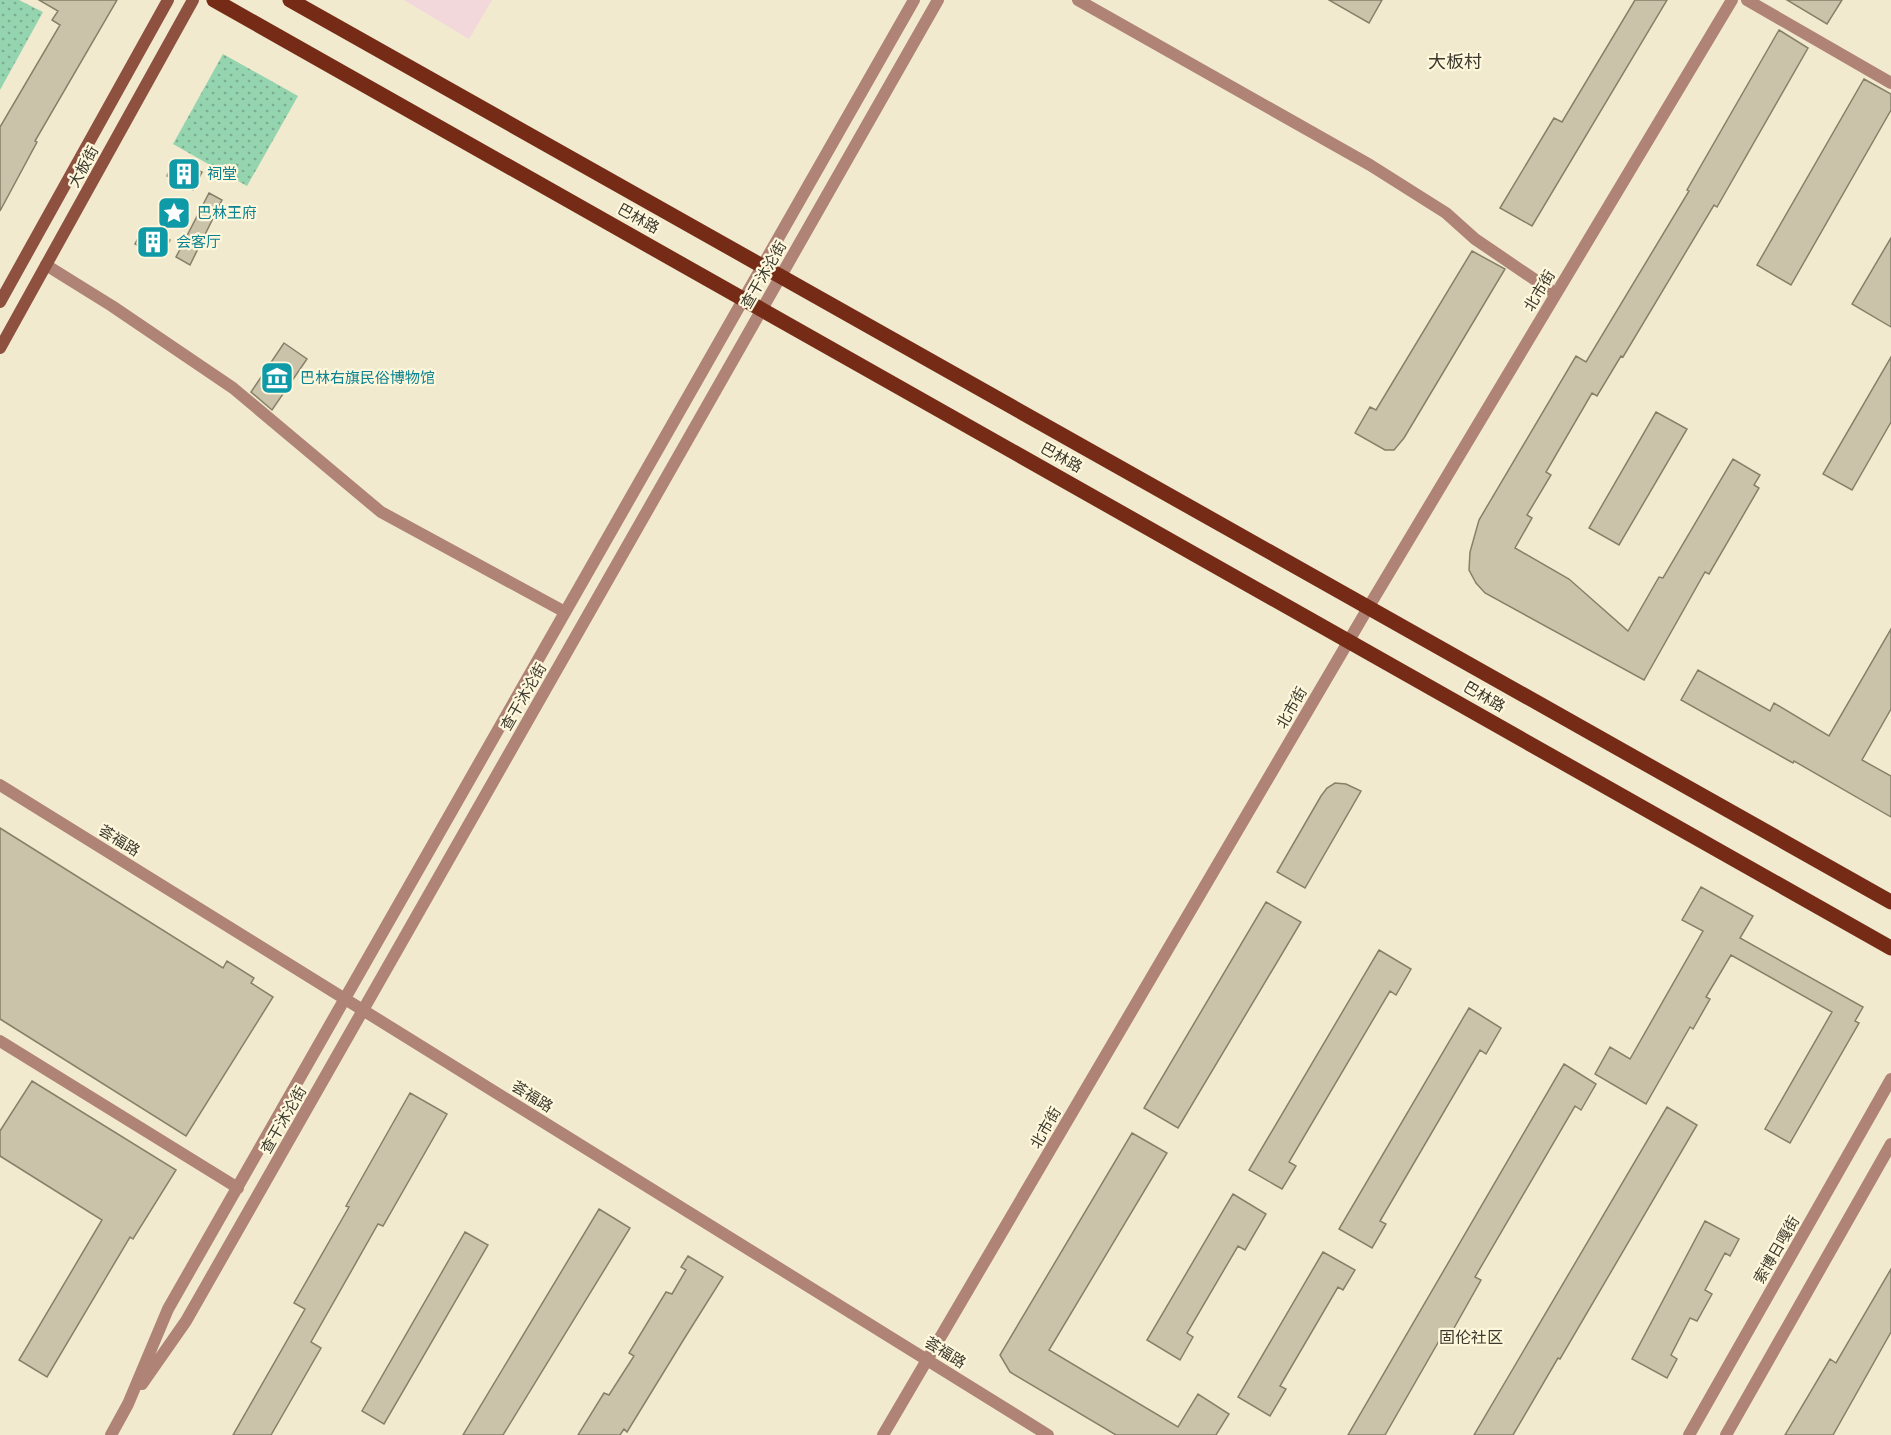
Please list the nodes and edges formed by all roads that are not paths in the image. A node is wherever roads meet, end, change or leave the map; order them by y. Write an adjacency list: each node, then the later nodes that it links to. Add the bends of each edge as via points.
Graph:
1 (168, 0): 16 (main road, 大板街)
2 (194, 0): 11 (main road, 大板街)
3 (214, 0): 15 (main road, 巴林路)
4 (290, 0): 12 (main road, 巴林路)
5 (914, 0): 12 (street, 查干沐沦街)
6 (938, 0): 13 (street, 查干沐沦街)
7 (1078, 0): 14 (street, via 1370,165 1446,213 1475,239)
8 (1732, 0): 14 (street, 北市街)
9 (1747, 0): 10 (street)
10 (1891, 83)
11 (46, 265): 18 (main road, 大板街); 20 (street, via 233,388 381,512)
12 (762, 266): 13 (main road, 巴林路); 15 (street, 查干沐沦街)
13 (780, 277): 17 (street, 查干沐沦街); 19 (main road, 巴林路)
14 (1556, 294): 19 (street, 北市街)
15 (743, 299): 17 (main road, 巴林路); 20 (street, 查干沐沦街)
16 (0, 302)
17 (762, 310): 21 (main road, 巴林路); 26 (street, 查干沐沦街)
18 (0, 348)
19 (1368, 608): 21 (street, 北市街); 23 (main road, 巴林路)
20 (565, 612): 25 (street, 查干沐沦街)
21 (1349, 641): 24 (main road, 巴林路); 31 (street, 北市街)
22 (0, 785): 25 (street, 荟福路)
23 (1891, 902)
24 (1891, 948)
25 (345, 999): 26 (street, 荟福路); 30 (street, 查干沐沦街)
26 (363, 1010): 31 (street, 荟福路); 32 (street, 查干沐沦街, via 186,1321)
27 (0, 1041): 30 (street)
28 (1891, 1079): 36 (street, 索博日嘎街)
29 (1891, 1144): 37 (street)
30 (238, 1188): 32 (street, 查干沐沦街, via 168,1309)
31 (927, 1360): 34 (street, 北市街); 35 (street, 荟福路)
32 (128, 1404): 33 (street, 查干沐沦街)
33 (111, 1435)
34 (883, 1435)
35 (1048, 1435)
36 (1689, 1435)
37 (1726, 1435)

